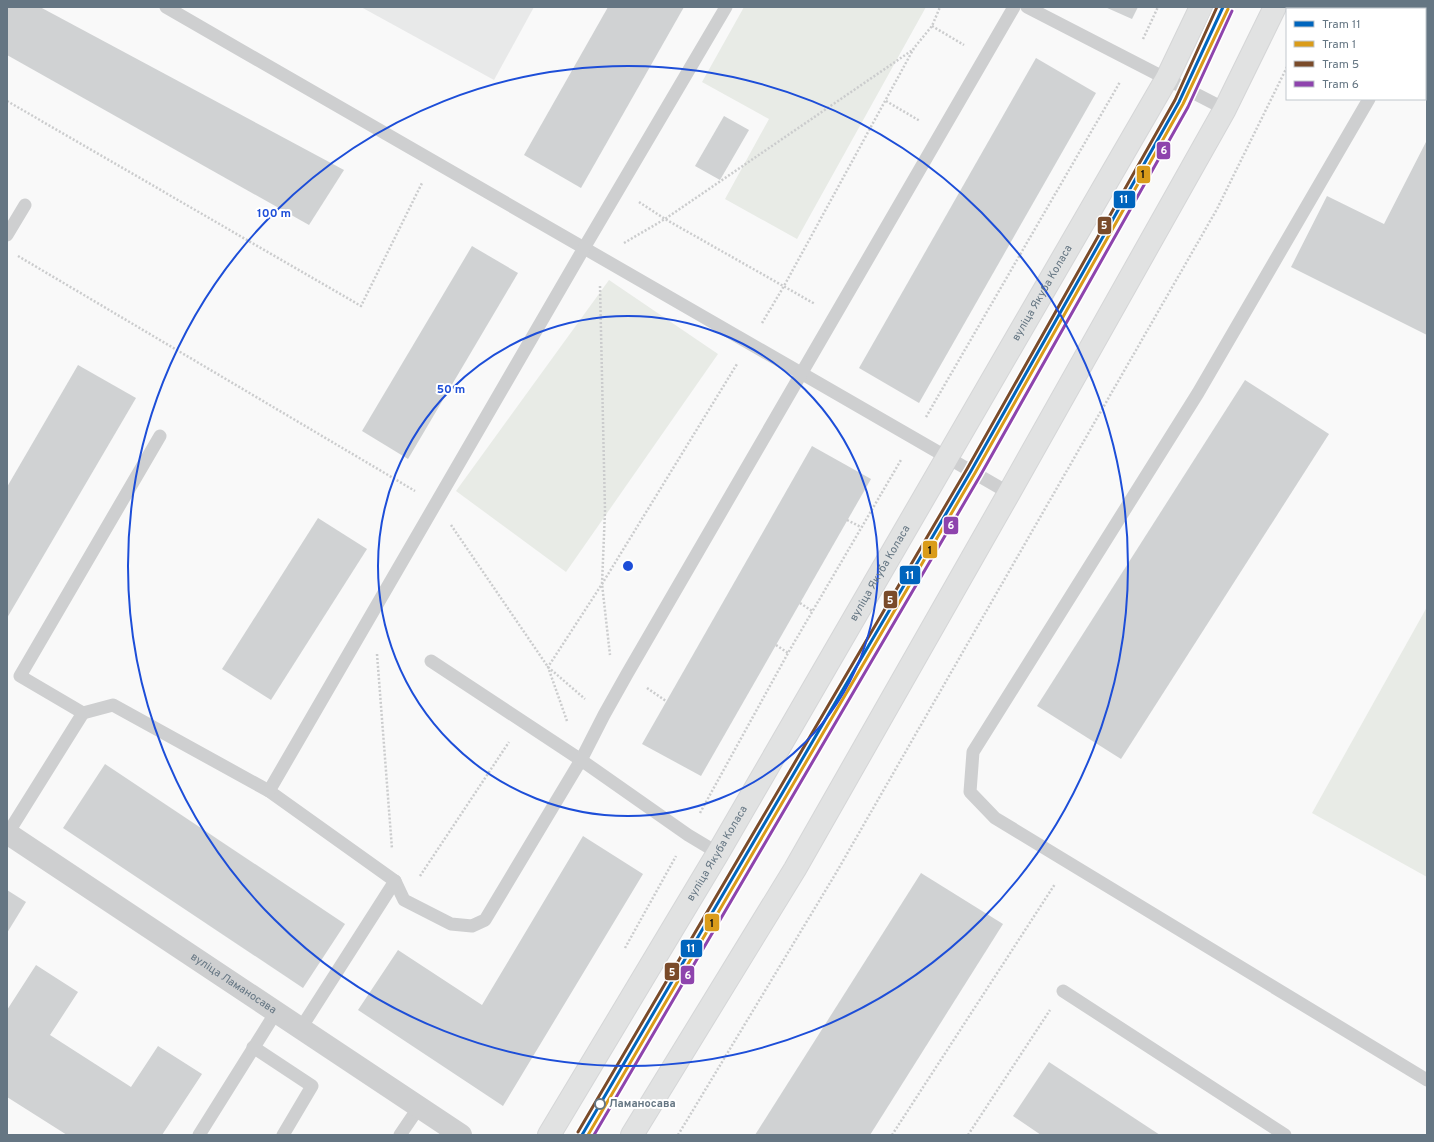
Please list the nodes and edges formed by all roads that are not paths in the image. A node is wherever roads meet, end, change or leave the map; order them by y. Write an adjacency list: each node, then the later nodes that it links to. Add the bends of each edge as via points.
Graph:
1 (166, 7): 12 (lane)
2 (726, 7): 12 (lane)
3 (1014, 7): 13 (lane)
4 (1027, 7): 7 (lane)
5 (1201, 7): 7 (main road, вуліца Якуба Коласа)
6 (1275, 7): 9 (main road)
7 (1167, 78): 9 (lane); 15 (main road, вуліца Якуба Коласа)
8 (1368, 100): 28 (lane, via 1198,393 973,752 970,792 995,818)
9 (1225, 109): 16 (main road)
10 (25, 205): 11 (lane)
11 (7, 235)
12 (584, 248): 13 (lane); 20 (lane)
13 (802, 373): 15 (lane); 19 (lane, via 604,715)
14 (160, 436): 18 (lane, via 20,676)
15 (948, 458): 16 (lane); 22 (main road, вуліца Якуба Коласа)
16 (1009, 493): 35 (main road, via 795,869)
17 (431, 661): 19 (lane)
18 (83, 713): 20 (lane, via 113,704); 21 (lane)
19 (581, 760): 22 (lane); 23 (lane, via 485,920 472,926 451,924 404,900)
20 (269, 791): 23 (lane)
21 (7, 833): 25 (street, вуліца Ламаносава)
22 (718, 853): 34 (main road, вуліца Якуба Коласа)
23 (395, 881): 26 (lane)
24 (1063, 991): 36 (lane)
25 (276, 1012): 26 (street, вуліца Ламаносава); 27 (lane)
26 (301, 1028): 29 (street, вуліца Ламаносава)
27 (253, 1047): 30 (lane); 31 (lane, via 312,1086)
28 (1427, 1080)
29 (419, 1108): 32 (lane); 33 (street, вуліца Ламаносава)
30 (199, 1135)
31 (283, 1135)
32 (400, 1135)
33 (461, 1135)
34 (549, 1135)
35 (632, 1135)
36 (1285, 1135)

